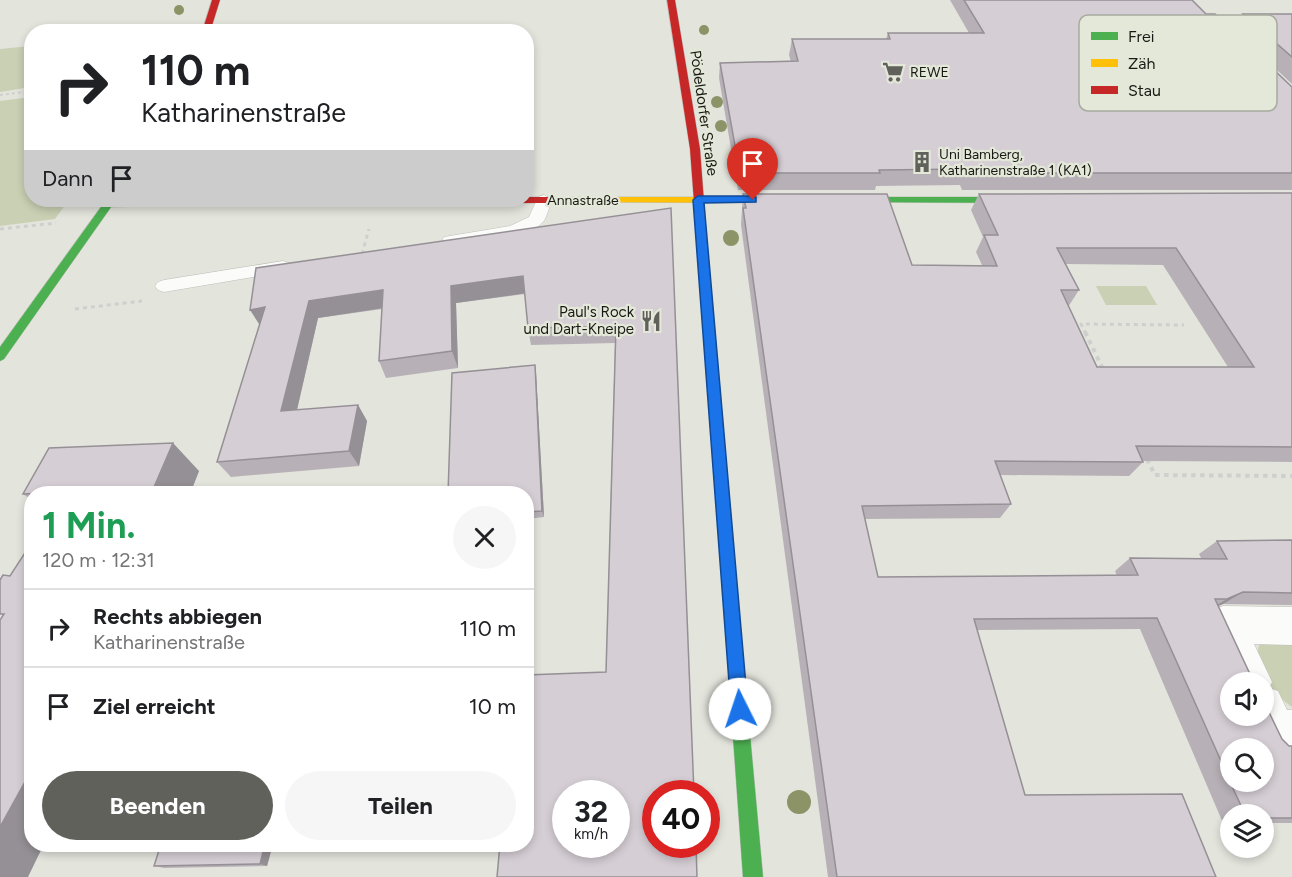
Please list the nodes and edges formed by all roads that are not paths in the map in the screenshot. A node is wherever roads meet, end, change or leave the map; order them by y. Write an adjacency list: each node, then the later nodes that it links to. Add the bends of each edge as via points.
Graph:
1 (216, 0): 3 (street)
2 (671, 0): 6 (street, Pödeldorfer Straße, via 695,149)
3 (208, 24)
4 (534, 200): 5 (street, Annastraße)
5 (544, 200): 6 (street, Annastraße); 11 (lane, via 536,220 514,231)
6 (698, 200): 7 (street, Annastraße); 19 (street, Pödeldorfer Straße)
7 (800, 200)
8 (835, 200): 9 (street)
9 (1036, 200)
10 (106, 207): 14 (street)
11 (432, 243)
12 (298, 264): 13 (lane)
13 (164, 286)
14 (0, 356)
15 (1292, 626): 16 (street, via 1223,625)
16 (1246, 672)
17 (1273, 726): 18 (street, via 1275,730)
18 (1292, 731)
19 (753, 877)

